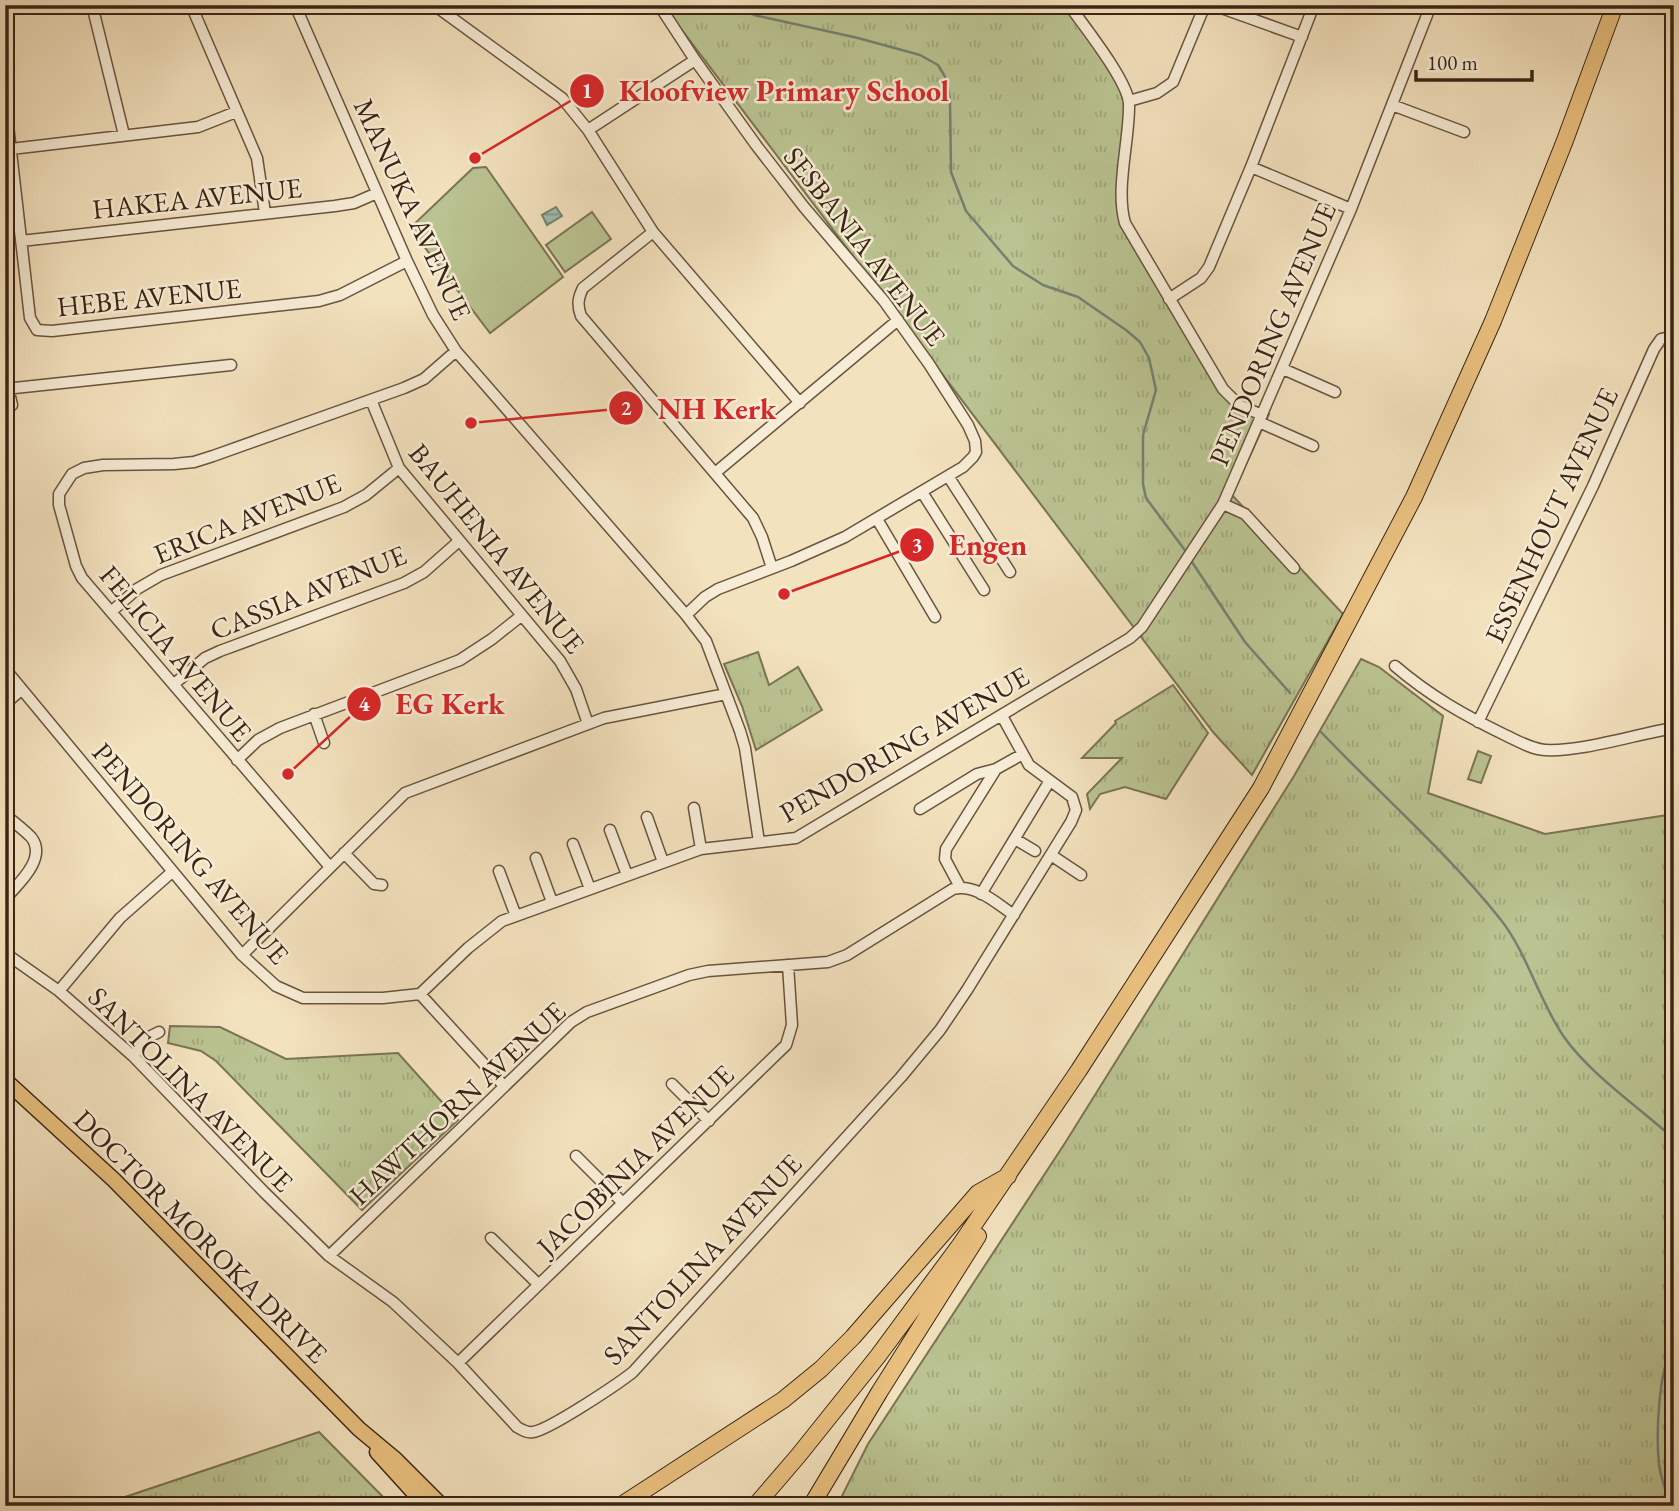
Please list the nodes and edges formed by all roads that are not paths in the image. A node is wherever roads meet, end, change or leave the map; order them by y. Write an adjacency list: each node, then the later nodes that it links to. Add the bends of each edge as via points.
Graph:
1 (92, 5): 20 (street)
2 (191, 5): 17 (street)
3 (295, 5): 23 (street, MANUKA AVENUE)
4 (434, 5): 18 (street, via 548,86)
5 (659, 5): 13 (street, SESBANIA AVENUE)
6 (1069, 5): 15 (street, via 1118,76)
7 (1205, 5): 15 (street, via 1174,82 1157,93)
8 (1213, 5): 12 (street)
9 (1314, 5): 12 (street)
10 (1432, 5): 16 (street, PENDORING AVENUE)
11 (1615, 5): 112 (highway, via 1493,321 1408,509 1261,788)
12 (1302, 37): 22 (street)
13 (695, 60): 18 (street); 30 (street, SESBANIA AVENUE, via 755,145)
14 (5, 99): 21 (street, HEBE AVENUE)
15 (1129, 101): 29 (street, via 1123,214)
16 (1392, 105): 19 (street); 24 (street, PENDORING AVENUE)
17 (236, 112): 20 (street, via 198,127); 25 (street, via 257,158)
18 (587, 130): 26 (street)
19 (1464, 132)
20 (124, 135): 21 (street)
21 (11, 149): 27 (street, HEBE AVENUE)
22 (1251, 167): 24 (street); 29 (street, via 1205,275)
23 (377, 193): 25 (street, HAKEA AVENUE, via 335,206); 28 (street, MANUKA AVENUE)
24 (1351, 209): 34 (street, PENDORING AVENUE)
25 (265, 213): 27 (street, HAKEA AVENUE)
26 (653, 232): 38 (street); 43 (street, via 583,288 578,308)
27 (21, 241): 28 (street, HEBE AVENUE, via 30,318 37,330 44,331 331,299)
28 (407, 261): 32 (street, MANUKA AVENUE)
29 (1169, 299): 40 (street, via 1226,394)
30 (898, 320): 38 (street); 44 (street, SESBANIA AVENUE, via 975,441 975,452 966,465)
31 (1674, 336): 65 (street, ESSENHOUT AVENUE, via 1664,338 1654,349)
32 (456, 351): 37 (street, FELICIA AVENUE, via 424,379); 54 (street, MANUKA AVENUE)
33 (232, 365): 35 (street)
34 (1283, 369): 36 (street); 40 (street, PENDORING AVENUE)
35 (7, 389): 39 (street)
36 (1335, 392)
37 (370, 400): 42 (street, BAUHENIA AVENUE); 53 (street, FELICIA AVENUE, via 194,462 103,465 72,474 59,494 61,519 82,578)
38 (800, 403): 43 (street)
39 (12, 405)
40 (1261, 419): 41 (street); 46 (street, PENDORING AVENUE)
41 (1313, 446)
42 (399, 468): 48 (street, BAUHENIA AVENUE); 53 (street, ERICA AVENUE, via 344,507 161,575)
43 (715, 473): 49 (street, via 753,518)
44 (948, 476): 45 (street); 51 (street)
45 (922, 492): 47 (street); 52 (street)
46 (1223, 504): 50 (street, via 1245,514); 64 (street, PENDORING AVENUE, via 1136,634)
47 (877, 519): 49 (street, via 824,548); 56 (street)
48 (459, 541): 55 (street, BAUHENIA AVENUE); 59 (street, CASSIA AVENUE, via 404,583 220,651)
49 (772, 568): 54 (street, via 718,589)
50 (1294, 568)
51 (1010, 572)
52 (984, 590)
53 (111, 611): 59 (street, FELICIA AVENUE)
54 (687, 615): 61 (street, MANUKA AVENUE, via 706,641)
55 (521, 616): 63 (street, via 460,660); 66 (street, BAUHENIA AVENUE, via 570,676)
56 (935, 617)
57 (1395, 666): 65 (street, via 1434,698)
58 (5, 669): 60 (street, PENDORING AVENUE)
59 (174, 684): 70 (street, FELICIA AVENUE)
60 (22, 690): 62 (street); 89 (street, PENDORING AVENUE)
61 (726, 694): 66 (street); 79 (street, MANUKA AVENUE, via 745,748)
62 (5, 704)
63 (314, 714): 68 (street); 70 (street, via 271,732)
64 (1002, 716): 69 (street, SANTOLINA AVENUE); 79 (street, PENDORING AVENUE, via 796,838)
65 (1478, 722): 67 (street, via 1544,750)
66 (588, 724): 83 (street, via 405,793)
67 (1674, 728)
68 (324, 743)
69 (1023, 754): 71 (street); 72 (street, SANTOLINA AVENUE)
70 (237, 760): 87 (street, FELICIA AVENUE)
71 (996, 769): 74 (street, via 977,774); 93 (street, via 946,849 945,859)
72 (1049, 782): 78 (street); 84 (street, SANTOLINA AVENUE, via 1072,797 1076,810)
73 (694, 808): 81 (street)
74 (920, 809)
75 (5, 815): 96 (street, via 32,838 36,852 34,863)
76 (647, 817): 86 (street)
77 (610, 830): 90 (street)
78 (1014, 839): 82 (street); 95 (street)
79 (759, 842): 81 (street, PENDORING AVENUE)
80 (573, 844): 94 (street)
81 (701, 849): 86 (street, PENDORING AVENUE)
82 (1035, 851)
83 (344, 853): 87 (street); 92 (street, via 374,884)
84 (1051, 855): 91 (street); 98 (street, SANTOLINA AVENUE)
85 (536, 858): 97 (street)
86 (663, 862): 90 (street, PENDORING AVENUE)
87 (330, 867): 101 (street)
88 (499, 871): 99 (street)
89 (172, 872): 101 (street, PENDORING AVENUE); 103 (street, via 120,918)
90 (627, 875): 94 (street, PENDORING AVENUE)
91 (1081, 875)
92 (382, 885)
93 (960, 887): 95 (street); 102 (street, HAWTHORN AVENUE, via 839,958)
94 (590, 888): 97 (street, PENDORING AVENUE)
95 (981, 894): 98 (street)
96 (5, 899)
97 (552, 902): 99 (street, PENDORING AVENUE)
98 (1014, 915): 117 (street, SANTOLINA AVENUE, via 940,1030 901,1077 633,1372 533,1432 523,1431 507,1418)
99 (516, 916): 104 (street, PENDORING AVENUE, via 495,925)
100 (5, 953): 103 (street, SANTOLINA AVENUE)
101 (242, 955): 104 (street, PENDORING AVENUE, via 276,986 303,998)
102 (788, 965): 109 (street, HAWTHORN AVENUE, via 689,975 587,1012); 110 (street, JACOBINIA AVENUE, via 792,1025 786,1045)
103 (59, 991): 106 (street, SANTOLINA AVENUE)
104 (419, 994): 109 (street)
105 (159, 1032): 106 (street)
106 (133, 1056): 115 (street, SANTOLINA AVENUE)
107 (5, 1080): 118 (main road, DOCTOR MOROKA DRIVE, via 114,1180)
108 (672, 1084): 110 (street)
109 (504, 1086): 115 (street, HAWTHORN AVENUE)
110 (709, 1121): 113 (street, JACOBINIA AVENUE)
111 (576, 1156): 113 (street)
112 (1010, 1175): 121 (highway, via 978,1193 821,1368 783,1400); 122 (highway, via 878,1356); 123 (highway, via 963,1261)
113 (623, 1203): 116 (street, JACOBINIA AVENUE)
114 (491, 1238): 116 (street)
115 (329, 1256): 117 (street, SANTOLINA AVENUE, via 393,1302)
116 (538, 1284): 117 (street, JACOBINIA AVENUE)
117 (458, 1363)
118 (359, 1429): 119 (main road, DOCTOR MOROKA DRIVE); 120 (main road, DOCTOR MOROKA DRIVE)
119 (426, 1506)
120 (442, 1506)
121 (620, 1506)
122 (755, 1506)
123 (811, 1506)

